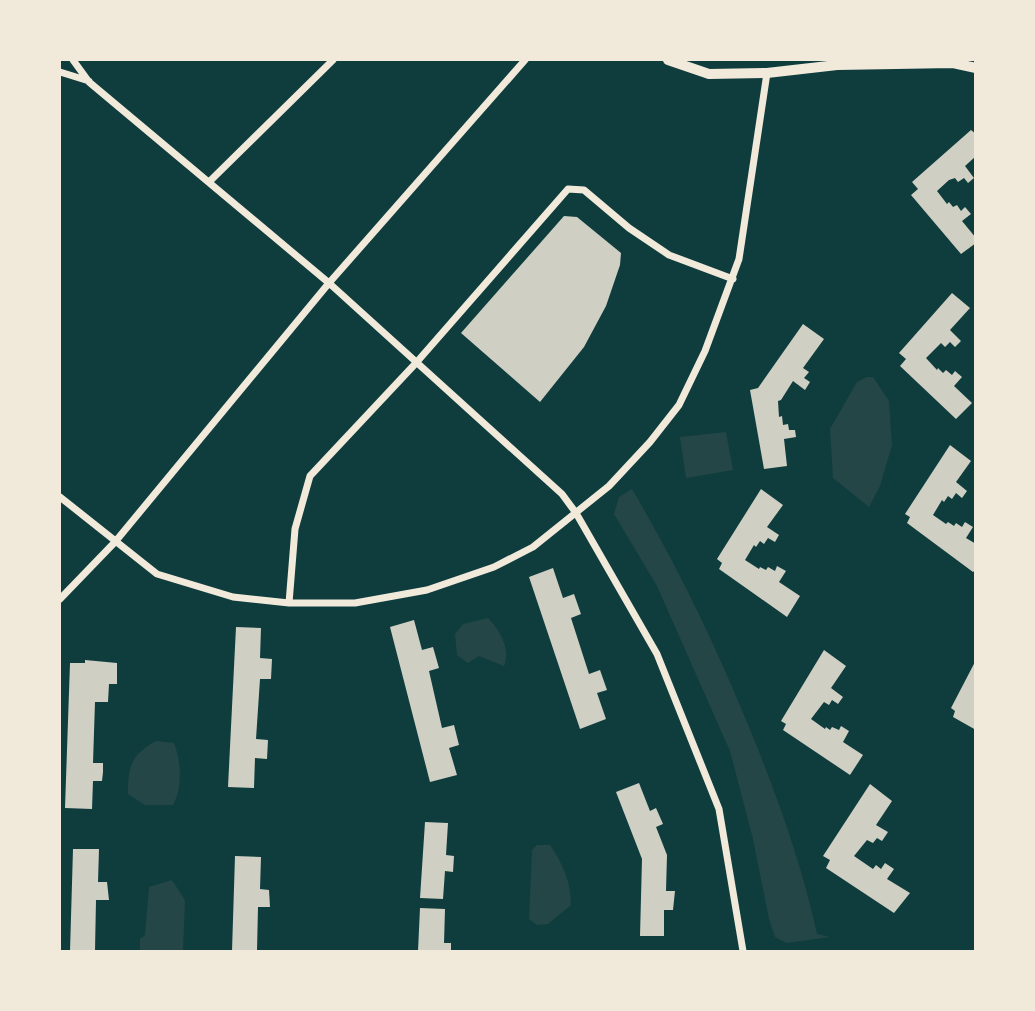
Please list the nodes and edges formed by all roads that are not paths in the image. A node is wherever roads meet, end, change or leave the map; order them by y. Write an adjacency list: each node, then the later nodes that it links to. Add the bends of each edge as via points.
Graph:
1 (73, 60): 8 (street)
2 (333, 60): 9 (street)
3 (525, 60): 11 (street)
4 (668, 60): 7 (street, via 709,74)
5 (975, 68): 7 (street, via 953,63 837,65)
6 (60, 72): 8 (street)
7 (768, 73): 10 (street)
8 (89, 82): 9 (street)
9 (209, 181): 11 (street)
10 (733, 279): 12 (street, via 669,255 584,191 568,188); 14 (street, via 679,405 609,486)
11 (329, 283): 12 (street); 15 (street)
12 (416, 363): 14 (street, via 562,494); 17 (street, via 310,477 295,529)
13 (60, 497): 15 (street)
14 (576, 513): 17 (street, via 533,547 504,562 427,590 355,603); 18 (street, via 657,654 719,809)
15 (115, 541): 16 (street); 17 (street, via 157,574 233,597)
16 (60, 599)
17 (289, 603)
18 (743, 951)

